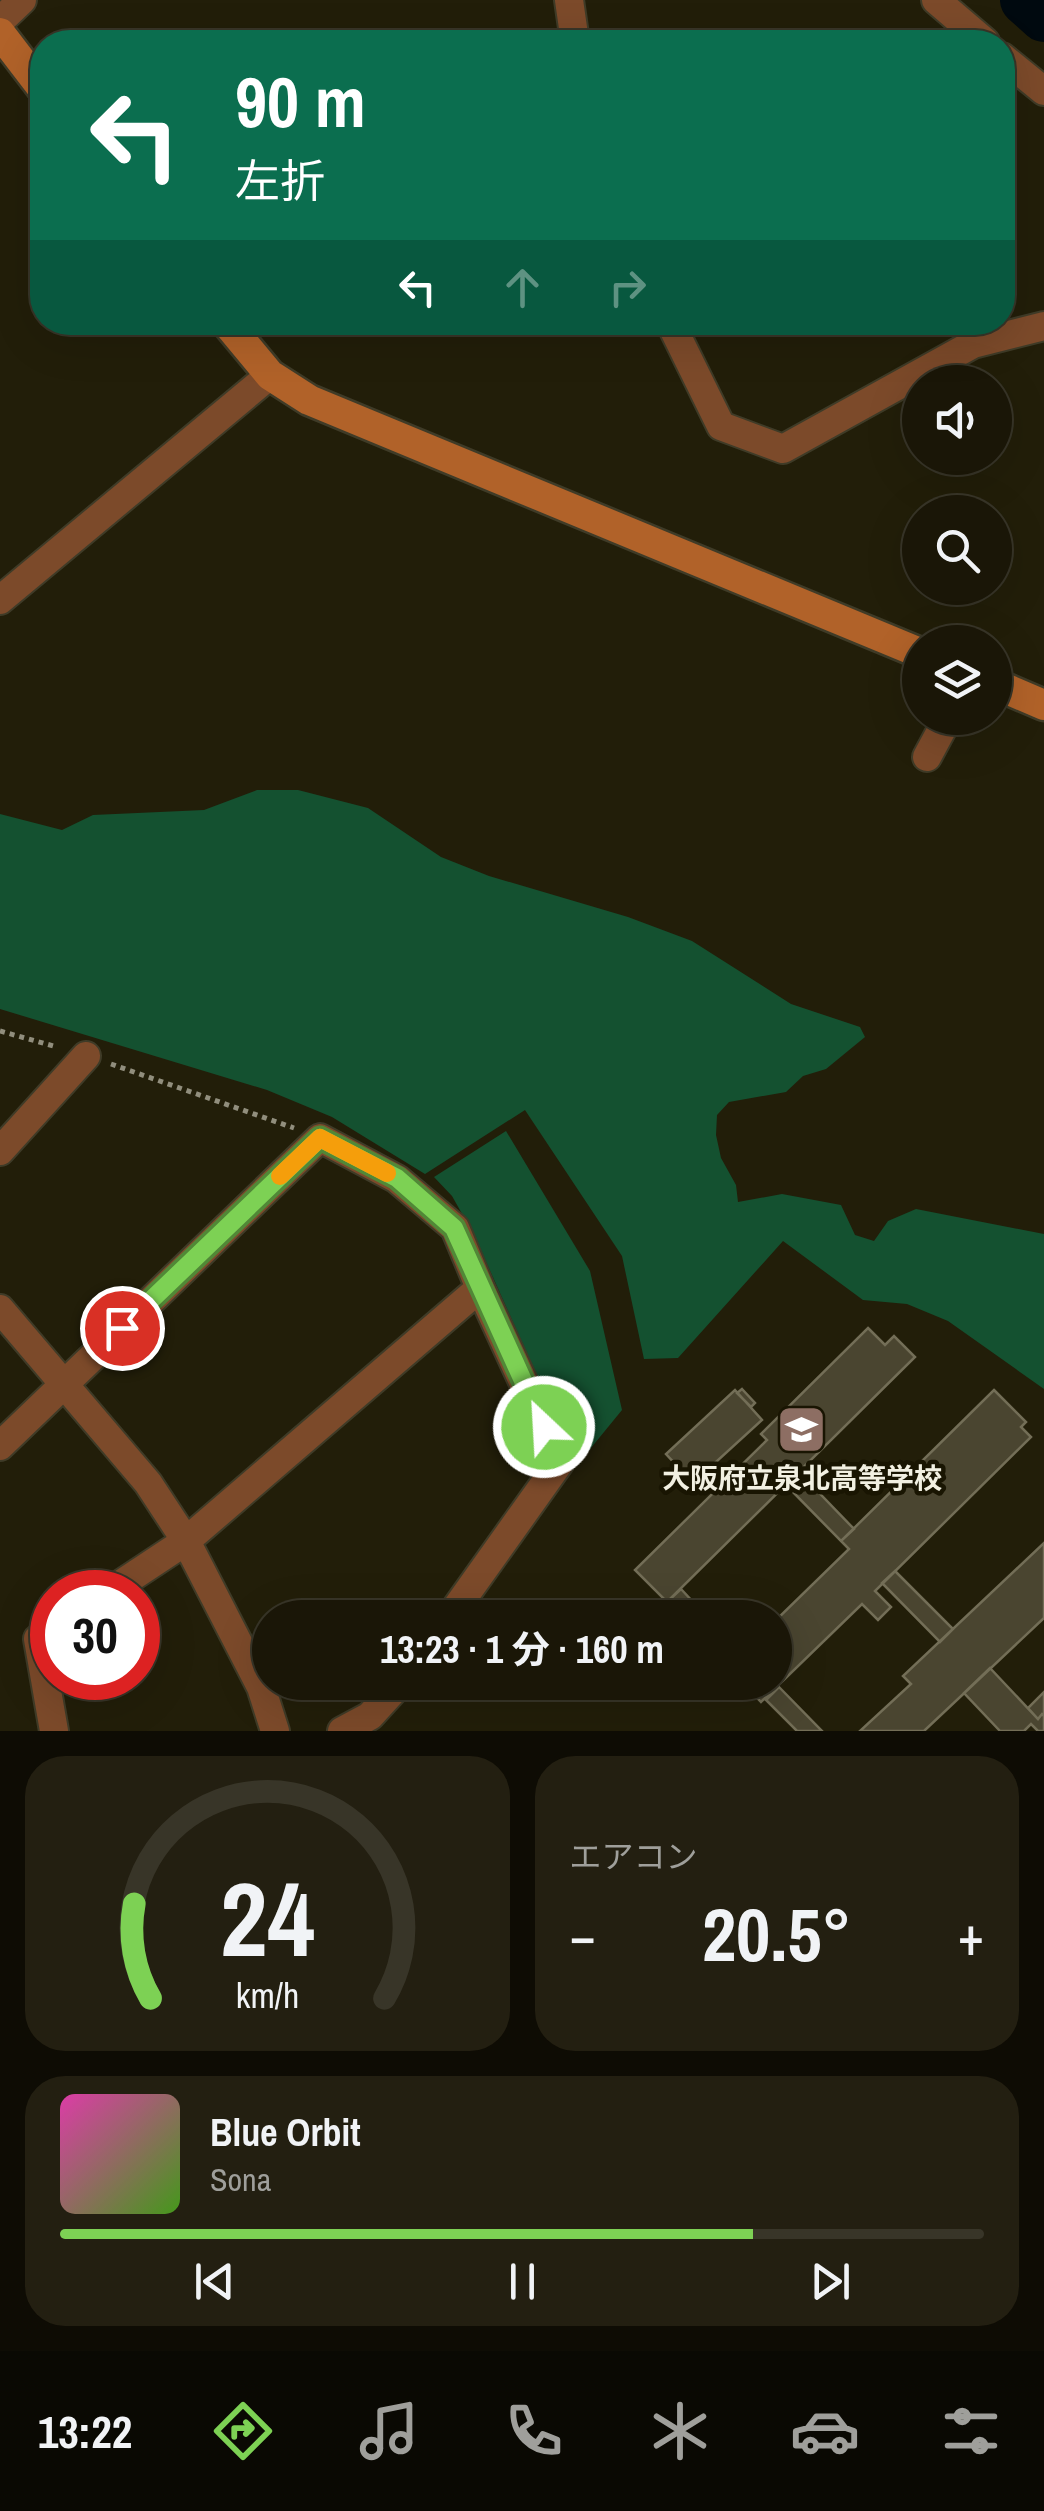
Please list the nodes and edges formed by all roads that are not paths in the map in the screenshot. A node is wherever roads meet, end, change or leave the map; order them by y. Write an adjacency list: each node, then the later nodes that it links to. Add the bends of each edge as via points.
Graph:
1 (22, 0): 4 (street)
2 (569, 0): 5 (street)
3 (936, 0): 6 (street)
4 (0, 21)
5 (573, 30)
6 (971, 30)
7 (0, 33): 9 (street)
8 (1015, 68): 10 (street)
9 (30, 72)
10 (1044, 91)
11 (1044, 326): 12 (street)
12 (1015, 333)
13 (237, 335): 16 (street)
14 (676, 335): 15 (street, via 721,426 783,449 973,344)
15 (1008, 335)
16 (270, 375): 17 (street); 18 (street, via 309,400)
17 (0, 600)
18 (902, 647)
19 (1012, 691): 20 (street)
20 (1044, 705)
21 (939, 735): 22 (street)
22 (927, 757)
23 (86, 1056): 24 (street)
24 (0, 1151)
25 (480, 1288): 27 (street, via 454,1228 397,1178 320,1138); 29 (street); 31 (street, via 560,1462)
26 (0, 1309): 27 (street)
27 (66, 1383): 28 (street); 29 (street)
28 (0, 1446)
29 (186, 1541): 30 (street); 35 (street, via 261,1687)
30 (142, 1570)
31 (462, 1600)
32 (49, 1700): 34 (street)
33 (384, 1700): 36 (street)
34 (54, 1731)
35 (275, 1731)
36 (342, 1731)

